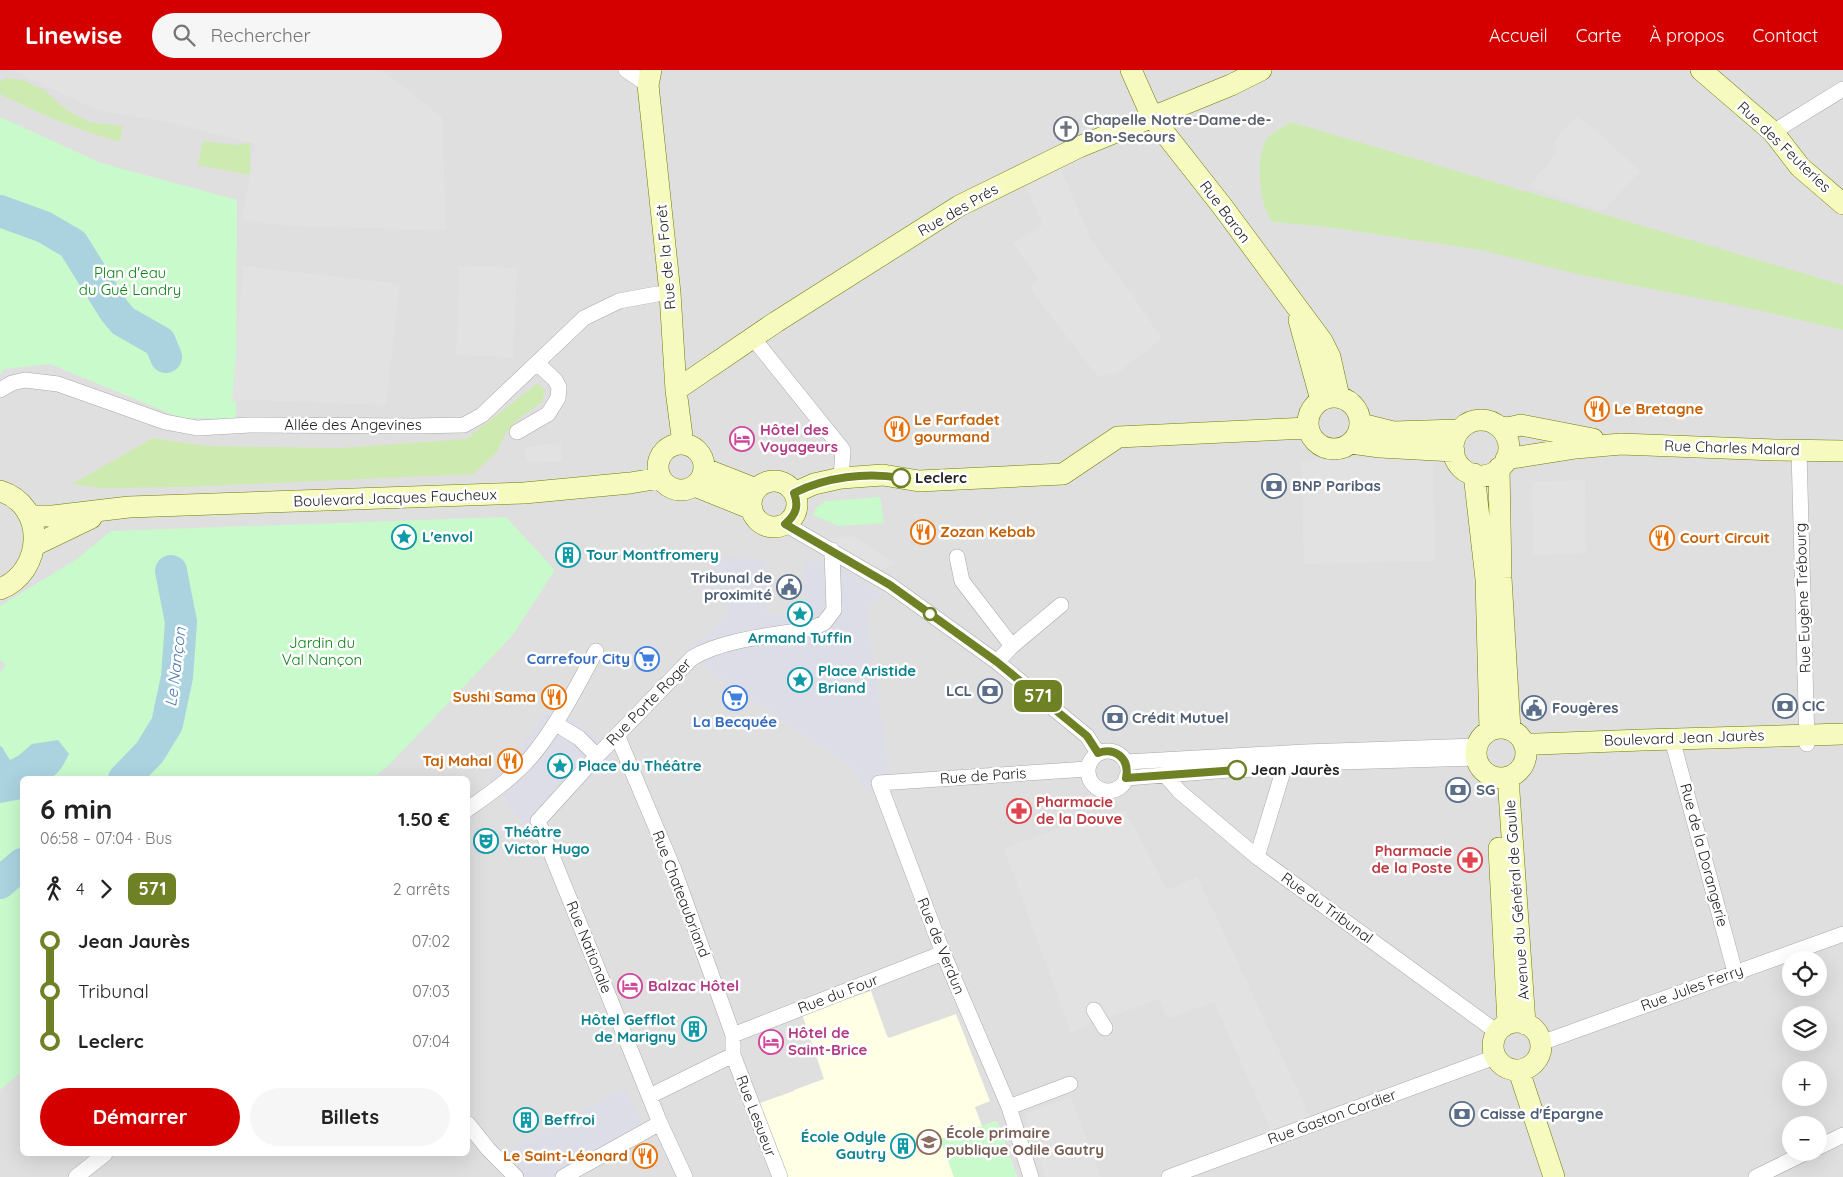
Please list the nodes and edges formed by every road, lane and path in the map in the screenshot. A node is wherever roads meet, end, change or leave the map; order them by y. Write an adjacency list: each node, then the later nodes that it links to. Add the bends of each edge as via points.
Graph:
1 (626, 70): 5 (street)
2 (1130, 70): 7 (main road, Rue Baron)
3 (1261, 70): 7 (main road, Rue des Prés)
4 (1702, 70): 8 (main road, Rue des Feuteries)
5 (650, 78): 10 (main road, Rue de la Forêt)
6 (1843, 89): 8 (street)
7 (1152, 117): 11 (main road, Rue des Prés, via 1079,147 959,206); 15 (main road, Rue Baron, via 1296,308 1311,358)
8 (1773, 132): 9 (main road, Rue des Feuteries, via 1800,167)
9 (1843, 204)
10 (670, 293): 12 (street, Allée des Angevines, via 619,301 584,318); 14 (main road, Rue de la Forêt)
11 (754, 338): 14 (main road, Rue des Prés); 31 (street, via 843,450)
12 (537, 363): 13 (street, Allée des Angevines, via 482,415 464,425 197,428 165,422 58,384 25,380); 20 (street, via 555,380 558,398 548,414)
13 (0, 390)
14 (676, 390): 23 (main road, Rue de la Forêt)
15 (1330, 398): 16 (main road, via 1346,399 1356,409); 18 (main road, via 1314,405 1307,420)
16 (1360, 424): 19 (main road, via 1393,432); 22 (main road)
17 (1500, 427): 19 (main road, via 1493,422 1475,420); 21 (main road, Rue Charles Malard, via 1521,425); 27 (main road, via 1506,434 1509,451)
18 (1308, 428): 22 (main road, via 1312,439 1326,449 1335,450); 31 (main road, via 1118,437 1064,474 919,481 883,475)
19 (1460, 430): 24 (main road)
20 (518, 432)
21 (1579, 442): 25 (main road, Rue Charles Malard); 27 (main road)
22 (1351, 443): 24 (main road, via 1380,448)
23 (683, 444): 29 (main road, via 670,447 660,457); 30 (main road, via 702,455)
24 (1454, 451): 28 (main road, via 1460,466)
25 (1799, 451): 26 (main road, Rue Charles Malard); 50 (street, Rue Eugène Trébourg)
26 (1843, 452)
27 (1503, 464): 28 (main road, via 1492,473); 38 (main road)
28 (1474, 474): 38 (main road)
29 (660, 478): 30 (main road, via 672,489 680,491 688,490); 35 (main road, Boulevard Jacques Faucheux, via 524,493)
30 (700, 478): 34 (main road)
31 (841, 478): 33 (main road)
32 (0, 491): 36 (main road, via 20,502)
33 (794, 493): 34 (main road, via 776,481 769,482); 37 (main road, via 797,499 795,513)
34 (754, 499): 37 (main road, via 755,515 765,524)
35 (129, 507): 36 (main road, Boulevard Jacques Faucheux); 39 (main road, Boulevard Jacques Faucheux, via 90,518)
36 (30, 516): 39 (main road)
37 (785, 524): 40 (street)
38 (1491, 541): 52 (main road)
39 (35, 545): 42 (main road, via 21,575)
40 (832, 550): 46 (street, via 890,585); 49 (street, Rue Porte Roger, via 834,610 824,623 703,651 692,658)
41 (957, 557): 44 (street, via 962,581)
42 (0, 589)
43 (1061, 606): 44 (street)
44 (1012, 646): 46 (street)
45 (596, 651): 47 (street)
46 (997, 662): 54 (street, via 1087,736)
47 (556, 724): 55 (street, via 579,738); 63 (street, via 533,754)
48 (1843, 734): 50 (main road, Boulevard Jean Jaurès)
49 (617, 735): 55 (street, Rue Porte Roger); 71 (street, Rue Chateaubriand, via 674,870)
50 (1807, 739): 51 (main road, Boulevard Jean Jaurès); 53 (main road, Boulevard Jean Jaurès)
51 (1843, 742)
52 (1500, 744): 53 (main road, Boulevard Jean Jaurès, via 1538,755); 56 (street, Boulevard Jean Jaurès); 57 (street, Boulevard Jean Jaurès, via 1306,763); 61 (main road, via 1520,770); 61 (main road, via 1482,771)
53 (1674, 744): 67 (street, Rue de la Dorangerie)
54 (1098, 753): 56 (street, via 1110,751 1122,756); 58 (street, via 1092,757)
55 (597, 756): 77 (street, Rue Nationale, via 538,821)
56 (1126, 762): 60 (street)
57 (1284, 768): 59 (street, Boulevard Jean Jaurès); 64 (street)
58 (1087, 769): 60 (street, via 1091,782 1101,790 1118,788); 62 (street, Rue de Paris)
59 (1165, 775): 60 (street, Boulevard Jean Jaurès); 64 (street, Rue du Tribunal, via 1180,792)
60 (1126, 778)
61 (1502, 778): 69 (main road, Avenue du Général de Gaulle)
62 (879, 783): 66 (street, Rue de Verdun)
63 (470, 808)
64 (1257, 857): 69 (street, Rue du Tribunal)
65 (1843, 934): 67 (street, Rue Jules Ferry)
66 (943, 953): 71 (street, Rue du Four); 78 (street, Rue de Verdun)
67 (1735, 972): 72 (street, Rue Jules Ferry)
68 (1094, 1010): 70 (street)
69 (1510, 1026): 72 (main road, via 1537,1034); 74 (main road, via 1492,1044)
70 (1105, 1028)
71 (734, 1035): 73 (street, Rue Chateaubriand)
72 (1541, 1043): 75 (main road, via 1536,1061)
73 (732, 1055): 77 (street); 89 (street, Rue Lesueur)
74 (1495, 1057): 75 (main road, via 1505,1068); 91 (street, Rue Gaston Cordier)
75 (1519, 1070): 92 (main road)
76 (1070, 1084): 78 (street)
77 (650, 1096): 79 (street, Rue Nationale)
78 (1009, 1107): 90 (street, Rue de Verdun)
79 (660, 1123): 87 (street); 88 (street, Rue Nationale)
80 (470, 1126): 86 (street)
81 (1843, 1135): 82 (street)
82 (1827, 1143)
83 (102, 1156): 85 (street)
84 (1789, 1161): 93 (street)
85 (76, 1177)
86 (516, 1177)
87 (563, 1177)
88 (685, 1177)
89 (780, 1177)
90 (1031, 1177)
91 (1169, 1177)
92 (1554, 1177)
93 (1756, 1177)

